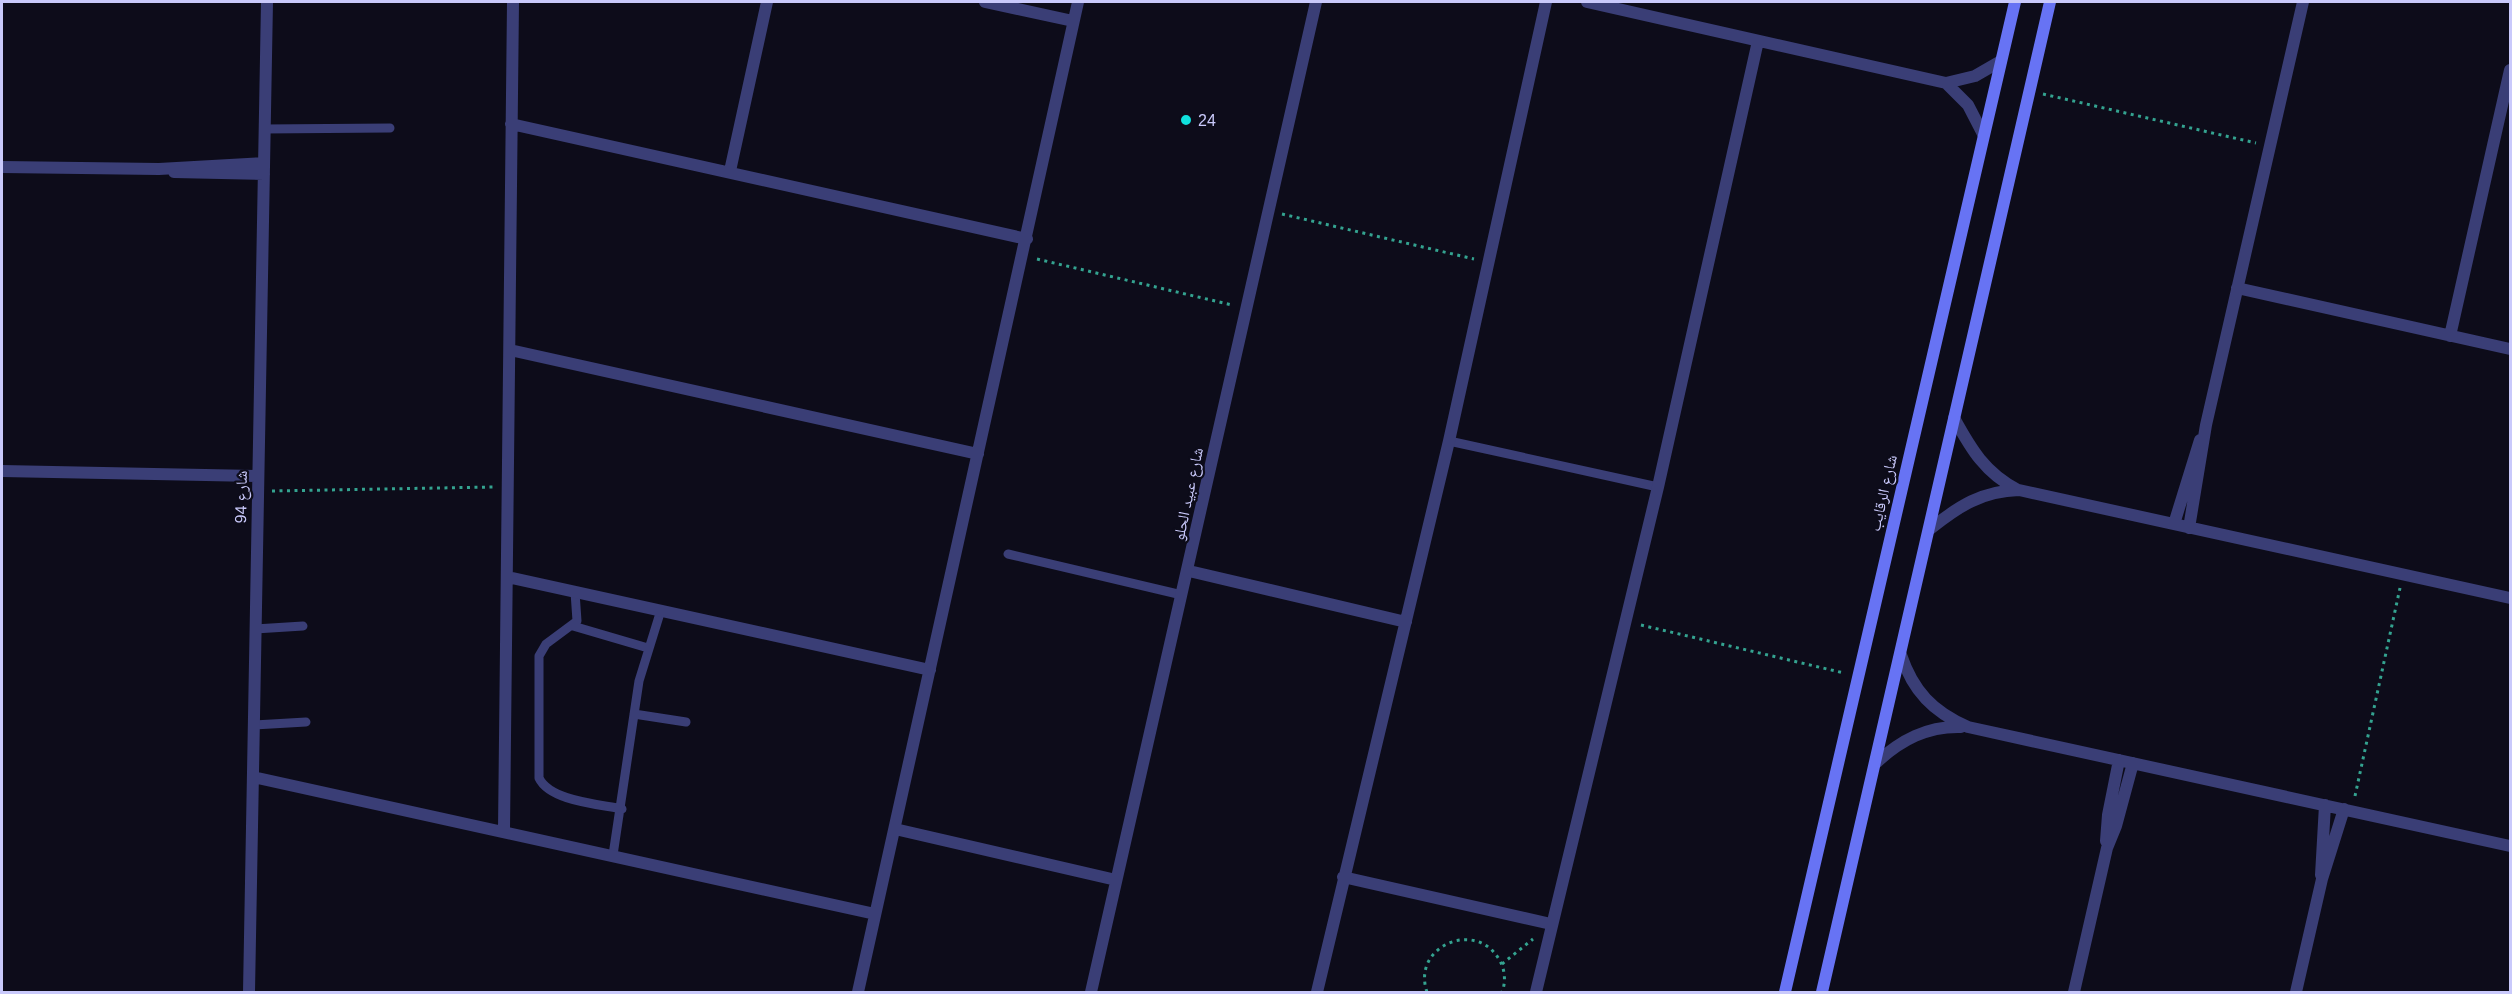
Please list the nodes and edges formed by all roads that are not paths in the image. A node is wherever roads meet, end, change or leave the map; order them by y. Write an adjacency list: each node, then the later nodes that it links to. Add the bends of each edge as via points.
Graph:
1 (267, 2): 20 (street, شارع 94)
2 (513, 2): 17 (street)
3 (767, 2): 25 (street)
4 (985, 2): 12 (street)
5 (1078, 2): 12 (street)
6 (1312, 2): 43 (street, شارع عبيد الحلو)
7 (1546, 2): 33 (street)
8 (1587, 2): 13 (street)
9 (2015, 2): 14 (street, شارع الرقايب)
10 (2050, 2): 31 (street)
11 (2303, 2): 27 (street)
12 (1073, 21): 26 (street)
13 (1758, 41): 16 (street); 37 (street)
14 (2001, 61): 16 (street, via 1975,76); 22 (street, شارع الرقايب)
15 (2511, 70): 18 (street)
16 (1946, 83): 22 (street, via 1968,105)
17 (511, 124): 25 (street); 29 (street)
18 (2498, 126): 21 (street); 28 (street)
19 (390, 128): 20 (lane)
20 (264, 129): 24 (street, شارع 94)
21 (2511, 129)
22 (1983, 134): 83 (street, شارع الرقايب)
23 (2, 167): 24 (street, via 159,169 197,174)
24 (264, 169): 36 (street, شارع 94)
25 (730, 171): 26 (street)
26 (1027, 239): 34 (street)
27 (2237, 288): 28 (street); 32 (street)
28 (2450, 336): 30 (street)
29 (510, 350): 34 (street); 44 (street)
30 (2511, 350)
31 (1954, 418): 38 (street, via 1979,461); 41 (street)
32 (2206, 425): 39 (street); 40 (street)
33 (1449, 441): 37 (lane); 49 (street)
34 (978, 454): 55 (street)
35 (2, 471): 36 (street)
36 (258, 476): 52 (street, شارع 94)
37 (1658, 487): 77 (street)
38 (2019, 490): 39 (street); 41 (street, via 1976,498)
39 (2174, 524): 40 (street)
40 (2189, 528): 47 (street)
41 (1930, 529): 54 (street)
42 (1008, 554): 46 (lane)
43 (1189, 571): 46 (street, شارع عبيد الحلو); 49 (street)
44 (508, 577): 45 (street); 69 (street)
45 (576, 592): 48 (street); 51 (lane, via 579,615)
46 (1182, 595): 75 (street, شارع عبيد الحلو)
47 (2511, 598)
48 (661, 610): 53 (lane); 55 (street)
49 (1406, 622): 73 (street)
50 (303, 626): 52 (lane)
51 (573, 626): 53 (lane); 66 (lane, via 546,644 539,656 539,778 555,794)
52 (255, 629): 59 (street, شارع 94)
53 (648, 648): 56 (lane)
54 (1901, 655): 60 (street, via 1907,675 1932,707); 62 (street)
55 (930, 670): 68 (street)
56 (634, 714): 58 (lane); 66 (lane)
57 (306, 722): 59 (lane)
58 (686, 722)
59 (254, 725): 64 (street, شارع 94)
60 (1968, 727): 61 (street); 62 (street, via 1928,730 1892,748)
61 (2119, 760): 63 (street); 71 (street, via 2108,815)
62 (1877, 762): 84 (street)
63 (2133, 763): 65 (street); 71 (street)
64 (253, 777): 69 (street); 78 (street, شارع 94)
65 (2325, 805): 67 (street); 74 (street)
66 (622, 809): 72 (lane)
67 (2348, 810): 70 (street); 74 (street)
68 (895, 829): 75 (street); 76 (street)
69 (504, 830): 72 (street)
70 (2511, 846)
71 (2107, 848): 85 (street)
72 (614, 855): 76 (street)
73 (1343, 877): 77 (street); 81 (street)
74 (2322, 879): 86 (street)
75 (1116, 880): 80 (street, شارع عبيد الحلو)
76 (875, 914): 79 (street)
77 (1551, 924): 82 (street)
78 (249, 993)
79 (858, 993)
80 (1091, 993)
81 (1317, 993)
82 (1536, 993)
83 (1785, 993)
84 (1822, 993)
85 (2074, 993)
86 (2296, 993)

